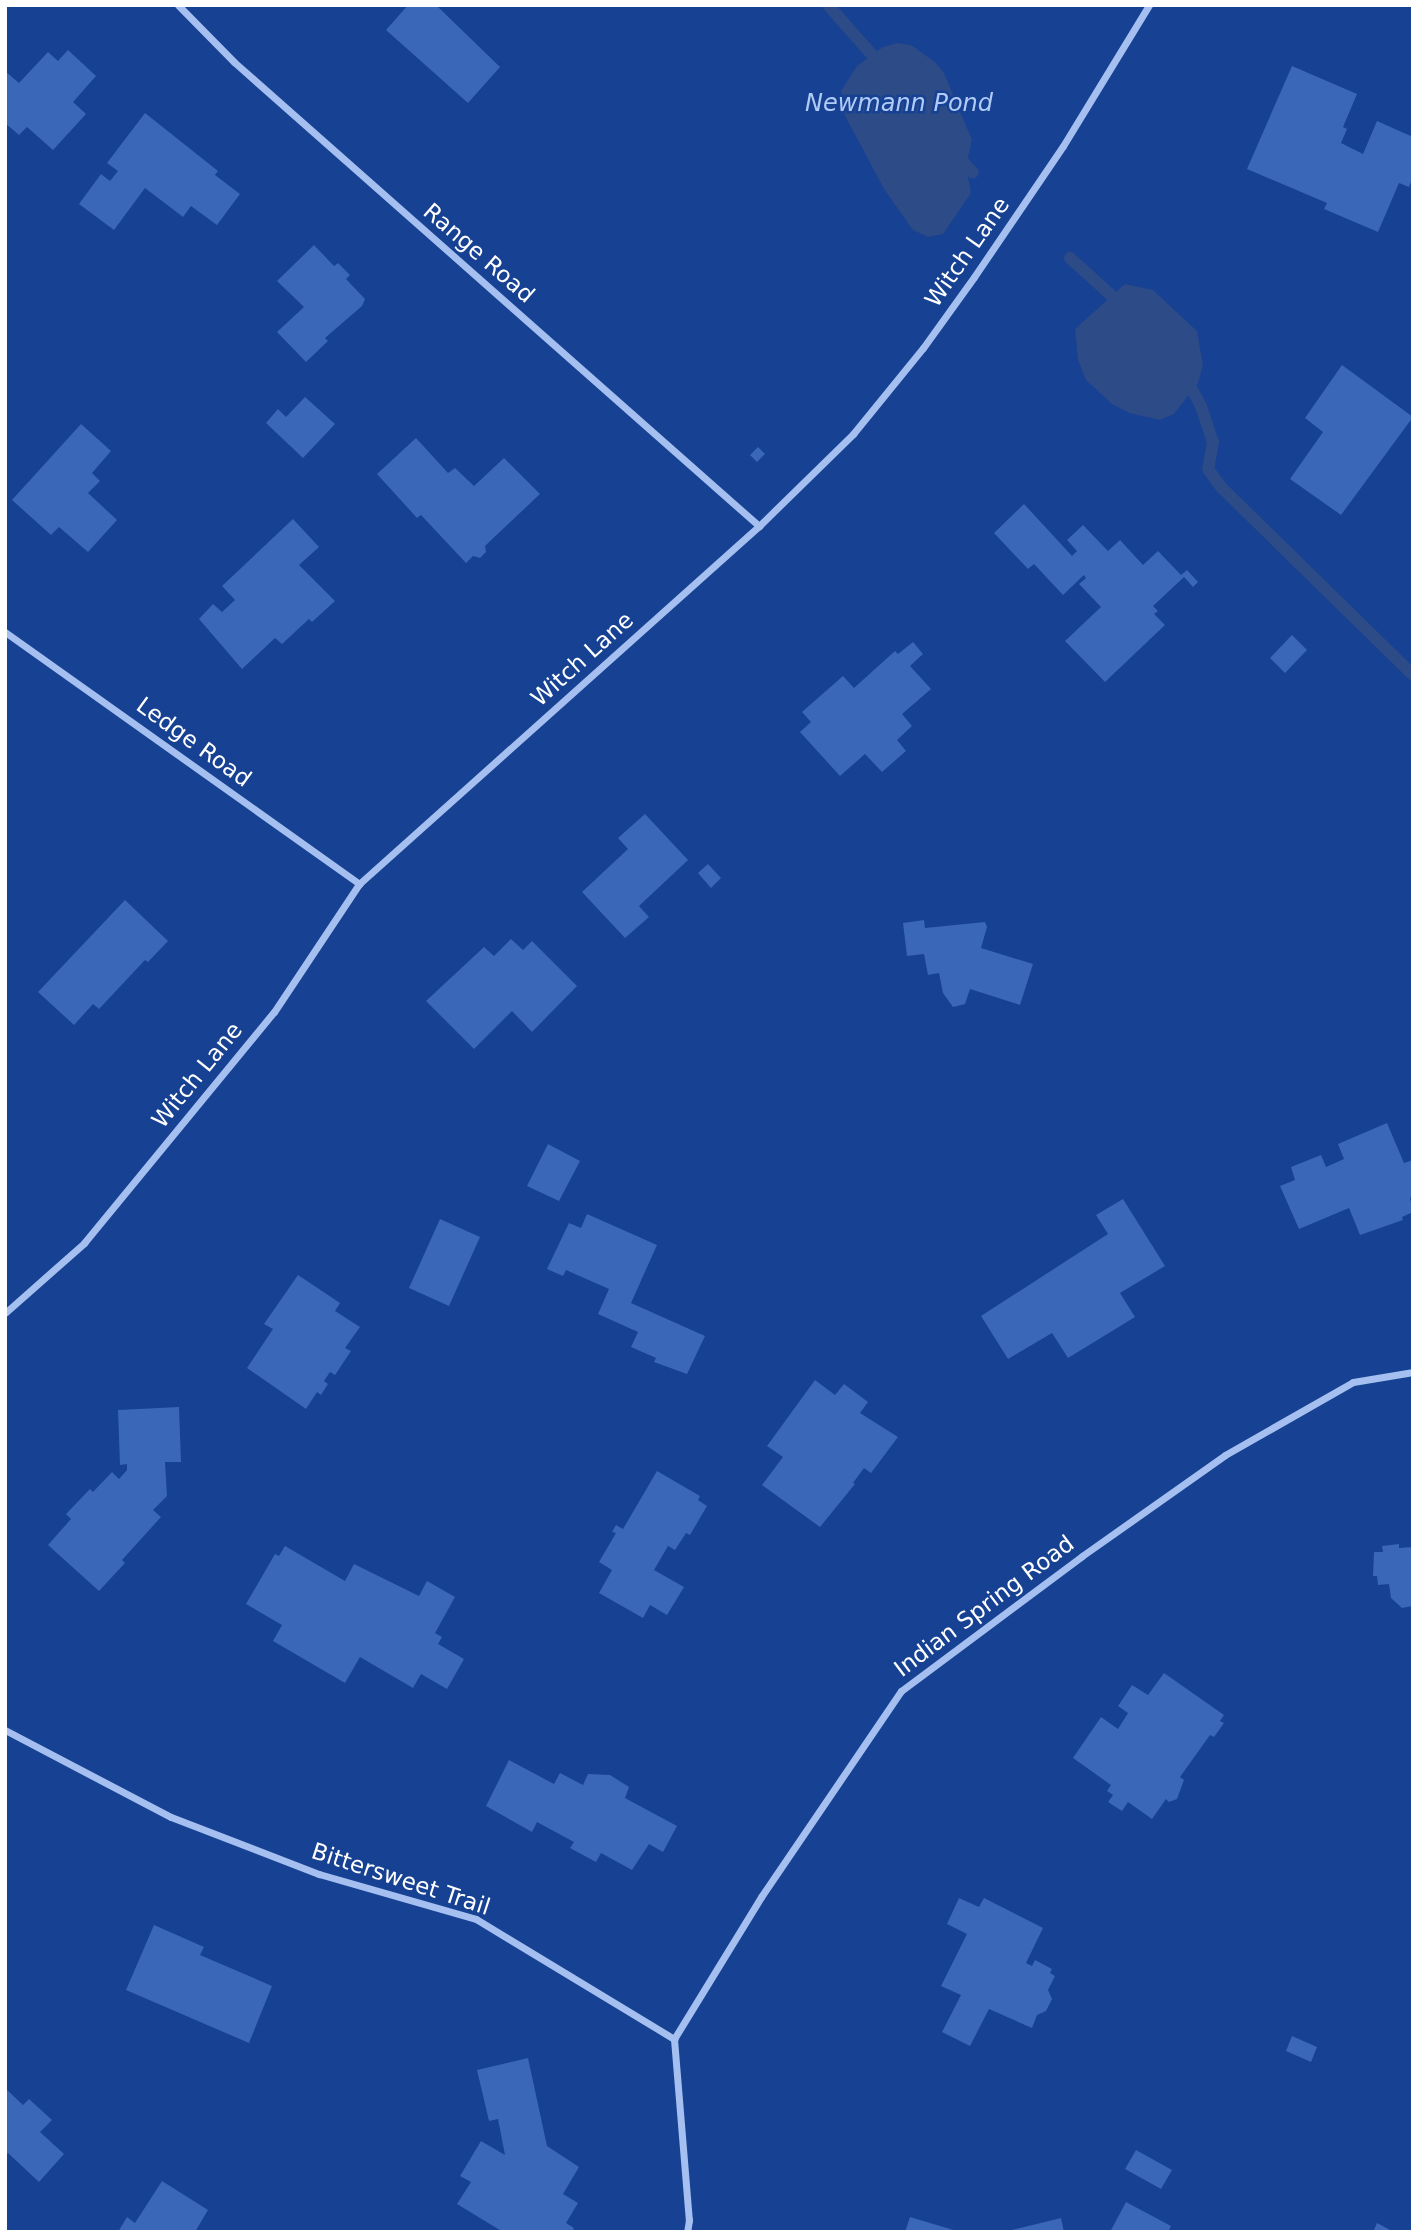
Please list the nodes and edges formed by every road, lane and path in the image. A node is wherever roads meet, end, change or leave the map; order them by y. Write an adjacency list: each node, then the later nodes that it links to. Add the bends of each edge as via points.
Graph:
1 (178, 5): 3 (street, Range Road, via 234,62)
2 (1149, 5): 3 (street, Witch Lane, via 1063,146 923,348 853,434)
3 (759, 526): 5 (street, Witch Lane)
4 (5, 632): 5 (street, Ledge Road)
5 (359, 884): 6 (street, Witch Lane, via 274,1012 84,1243)
6 (5, 1313)
7 (1413, 1372): 9 (street, Indian Spring Road, via 1353,1382 1226,1455 901,1690 761,1896)
8 (5, 1730): 9 (street, Bittersweet Trail, via 170,1817 319,1874 476,1919)
9 (674, 2039): 10 (street)
10 (687, 2232)

